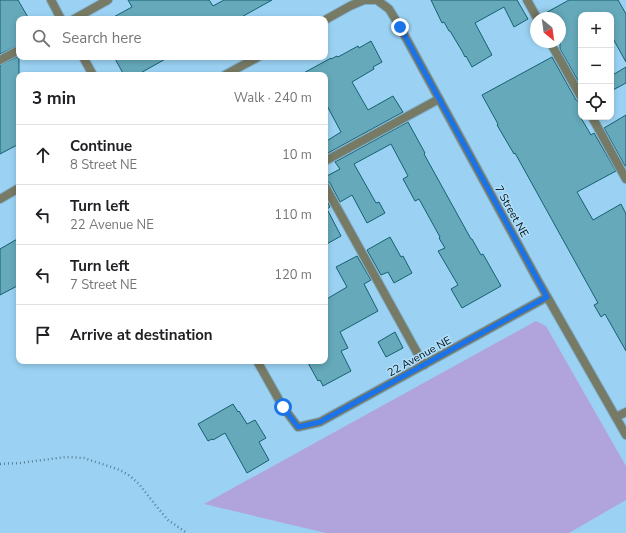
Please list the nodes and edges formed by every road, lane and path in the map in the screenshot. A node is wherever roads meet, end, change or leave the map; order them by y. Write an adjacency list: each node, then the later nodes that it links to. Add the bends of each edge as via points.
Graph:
1 (51, 0): 6 (street)
2 (108, 0): 7 (street)
3 (376, 0): 8 (street, via 364,0); 17 (street, 7 Street NE, via 389,9)
4 (527, 0): 5 (street)
5 (534, 12)
6 (59, 16)
7 (79, 16)
8 (328, 18)
9 (553, 48): 16 (street)
10 (16, 52): 11 (street)
11 (0, 60)
12 (85, 60): 14 (street)
13 (252, 60): 15 (street)
14 (91, 72)
15 (230, 72)
16 (578, 92)
17 (438, 99): 19 (street); 24 (street, 7 Street NE)
18 (594, 120): 20 (street)
19 (328, 159)
20 (626, 179)
21 (16, 190): 23 (street)
22 (328, 191): 26 (street)
23 (0, 199)
24 (547, 297): 26 (street, 22 Avenue NE); 28 (street, 7 Street NE)
25 (259, 364): 26 (street, 22 Avenue NE, via 283,407 298,427 320,422)
26 (424, 365)
27 (626, 412): 28 (street)
28 (616, 417): 29 (street, 7 Street NE)
29 (626, 435)
30 (0, 464): 31 (path, via 66,457 84,458 120,470 139,484 168,520)
31 (187, 533)

